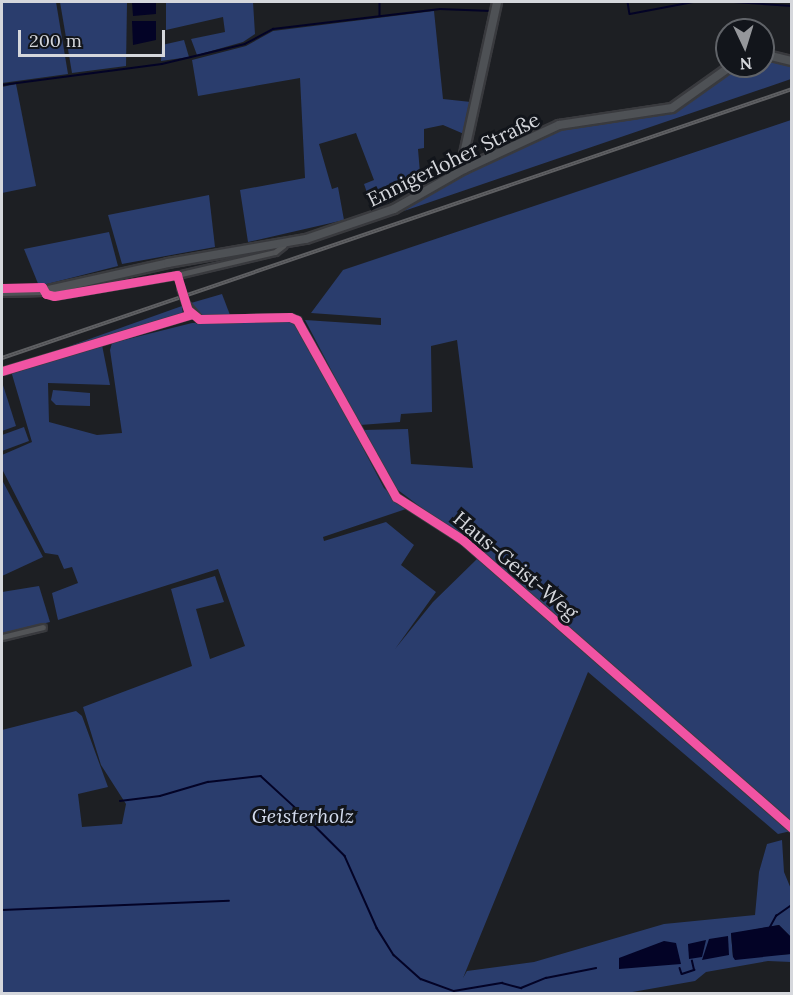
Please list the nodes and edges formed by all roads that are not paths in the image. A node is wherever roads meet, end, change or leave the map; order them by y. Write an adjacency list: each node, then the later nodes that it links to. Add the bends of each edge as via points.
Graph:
1 (498, 2): 5 (main road, via 462,163)
2 (775, 57): 3 (main road)
3 (792, 61)
4 (715, 77): 5 (main road, Ennigerloher Straße, via 672,108 571,121)
5 (464, 169): 6 (main road, Ennigerloher Straße, via 381,215)
6 (284, 245): 7 (street, via 275,252); 8 (main road, Ennigerloher Straße, via 168,263)
7 (177, 275): 8 (street, via 54,296); 10 (street, bridge)
8 (44, 291): 9 (main road, Ennigerloher Straße)
9 (2, 292)
10 (192, 314): 11 (street); 14 (street, Haus-Geist-Weg, via 199,319 297,320 396,497 463,540)
11 (2, 371)
12 (43, 627): 13 (street)
13 (2, 637)
14 (792, 828)

